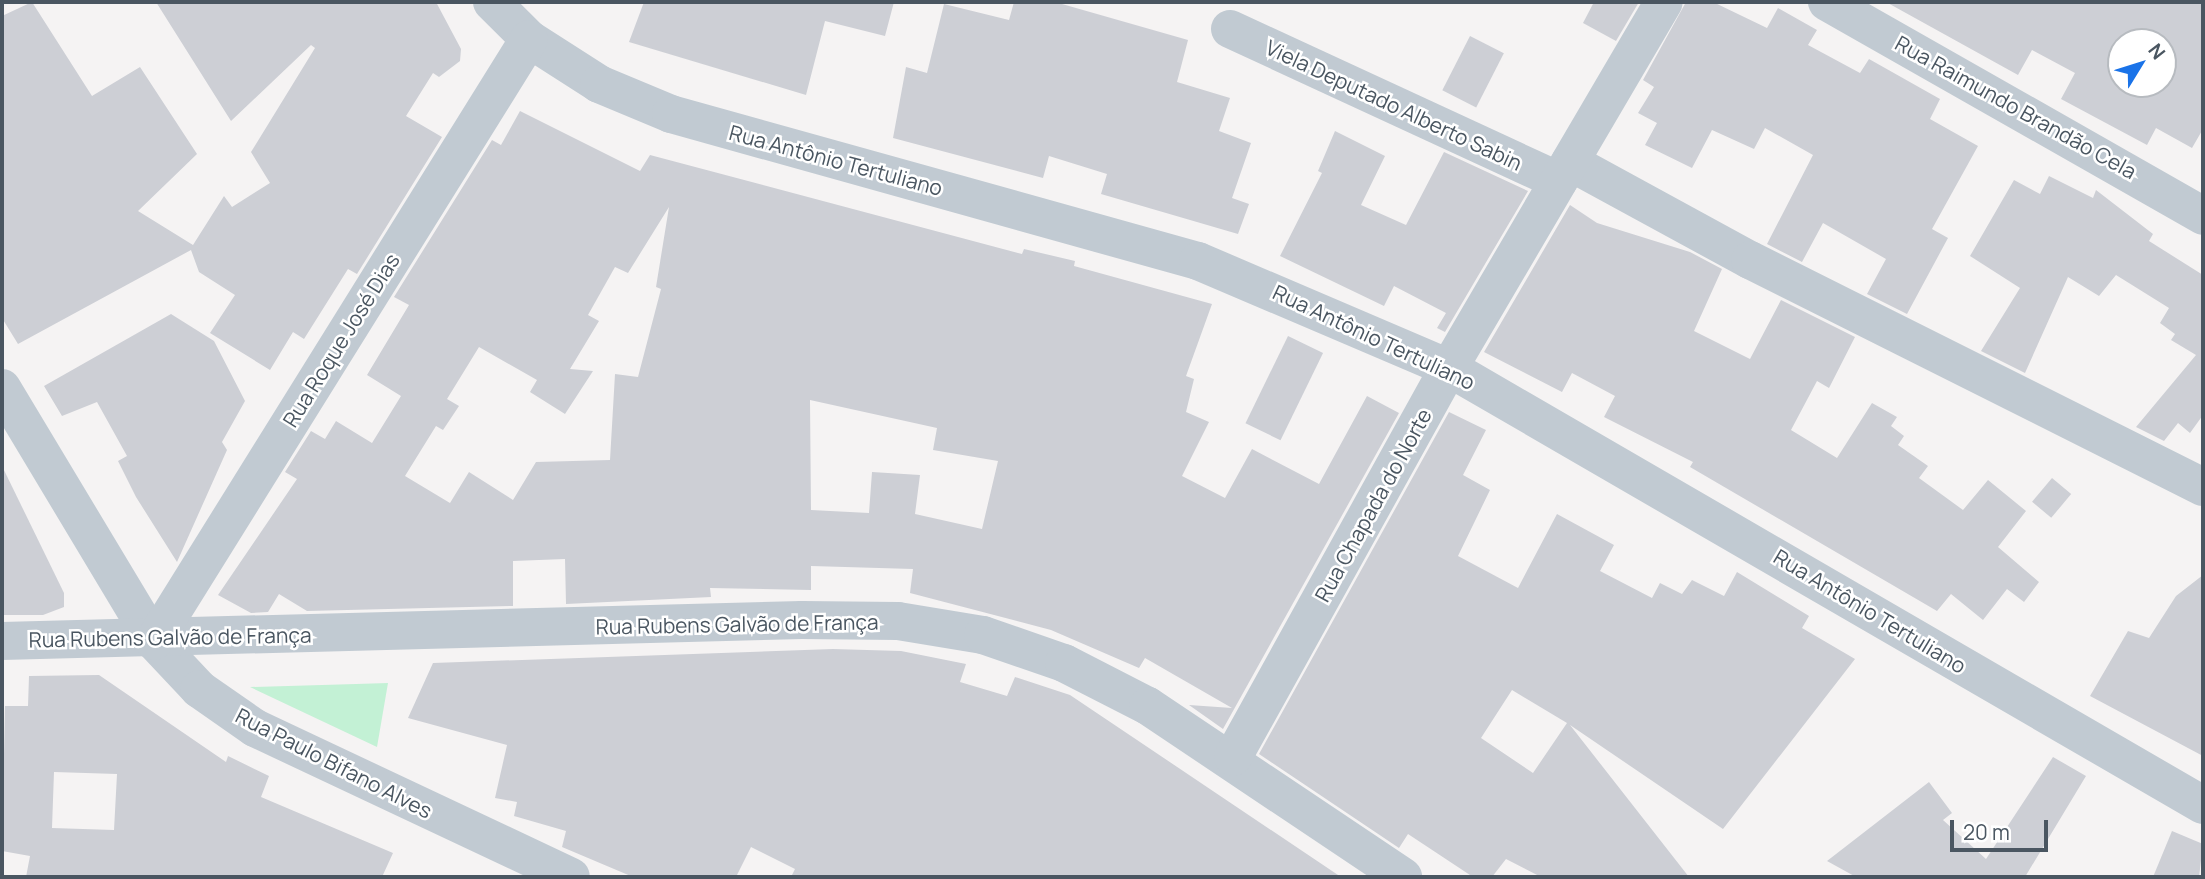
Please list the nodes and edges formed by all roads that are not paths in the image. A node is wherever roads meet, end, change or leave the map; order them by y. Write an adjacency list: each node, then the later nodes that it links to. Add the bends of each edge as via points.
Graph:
1 (492, 2): 5 (street, Rua Antônio Tertuliano)
2 (1664, 2): 6 (street, Rua Chapada do Norte)
3 (1827, 2): 7 (street, Rua Raimundo Brandão Cela)
4 (1230, 29): 6 (street, Viela Deputado Alberto Sabin)
5 (529, 39): 8 (street, Rua Antônio Tertuliano, via 599,84 671,114 1198,261); 12 (street, Rua Roque José Dias)
6 (1565, 172): 8 (street, Rua Chapada do Norte); 10 (street, Viela Deputado Alberto Sabin)
7 (2201, 211)
8 (1449, 368): 13 (street, Rua Chapada do Norte); 14 (street, Rua Antônio Tertuliano)
9 (2, 388): 12 (street, Rua Paulo Bifano Alves)
10 (2203, 487)
11 (2, 641): 12 (street, Rua Rubens Galvão de França)
12 (154, 641): 13 (street, Rua Rubens Galvão de França, via 898,621 983,635 1064,663); 15 (street, Rua Paulo Bifano Alves, via 199,689 255,728)
13 (1233, 757): 16 (street, Rua Rubens Galvão de França)
14 (2203, 805)
15 (571, 877)
16 (1404, 877)

